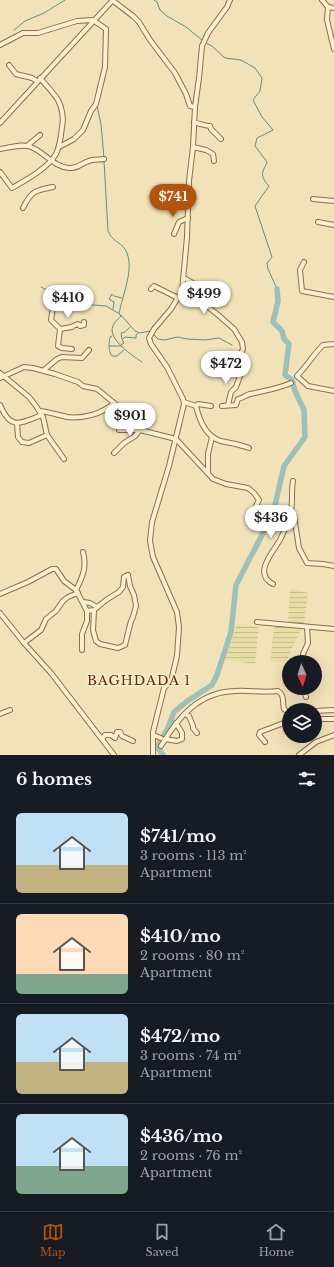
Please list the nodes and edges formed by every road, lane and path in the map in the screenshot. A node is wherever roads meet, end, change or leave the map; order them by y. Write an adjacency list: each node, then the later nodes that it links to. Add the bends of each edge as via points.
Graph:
1 (113, 0): 6 (street); 11 (street, via 136,18 181,82 190,106)
2 (230, 0): 11 (street, via 203,43)
3 (322, 0): 4 (street)
4 (328, 7): 5 (street); 8 (street, via 327,20)
5 (334, 8)
6 (93, 20): 7 (street, via 77,21 38,33 23,33); 10 (street); 18 (street, via 106,32 104,75 96,104 86,126 74,139)
7 (0, 45)
8 (334, 49)
9 (8, 65): 10 (street, via 16,74)
10 (39, 80): 13 (street); 18 (street, via 61,105 63,123)
11 (194, 107): 12 (street)
12 (194, 122): 15 (street, via 210,126); 17 (street)
13 (0, 123)
14 (40, 136): 16 (street)
15 (221, 139)
16 (27, 146): 19 (street); 21 (street)
17 (193, 146): 22 (street, via 213,154); 28 (street, via 188,181)
18 (59, 147): 21 (street)
19 (0, 149)
20 (104, 159): 21 (street, via 90,160 71,169)
21 (52, 160): 23 (street, via 12,188)
22 (214, 161)
23 (0, 172)
24 (53, 187): 27 (street, via 30,194)
25 (313, 199): 26 (street)
26 (334, 201)
27 (23, 208)
28 (188, 218): 31 (street, via 179,222); 33 (street)
29 (318, 222): 30 (street)
30 (334, 225)
31 (174, 234)
32 (304, 262): 35 (street, via 300,270 302,291)
33 (184, 278): 36 (street); 52 (street, via 193,284 208,307 234,329 242,342 240,376)
34 (151, 289): 36 (street, via 154,286)
35 (334, 297)
36 (178, 298): 49 (street, via 149,338)
37 (53, 299): 39 (street, via 52,320)
38 (84, 322): 39 (street, via 84,325 78,324)
39 (60, 330): 41 (street, via 58,346)
40 (334, 344): 48 (street, via 323,345 297,376 308,386)
41 (72, 349)
42 (89, 350): 43 (street, via 82,358 62,357)
43 (44, 370): 45 (street, via 24,367); 50 (street, via 78,382 82,386 97,389)
44 (0, 373): 45 (street)
45 (5, 377): 46 (street); 56 (street, via 28,397)
46 (0, 378)
47 (291, 383): 52 (street, via 247,394 238,399 236,404)
48 (334, 391)
49 (184, 402): 53 (street); 63 (street)
50 (114, 403): 56 (street, via 106,410 82,417); 58 (street, via 137,424)
51 (0, 405): 57 (street, via 7,419)
52 (228, 405): 55 (street)
53 (196, 406): 54 (street); 62 (street, via 199,418)
54 (211, 406)
55 (222, 406)
56 (41, 413): 57 (street, via 26,422); 61 (street)
57 (17, 423): 61 (street, via 20,441 25,444)
58 (134, 429): 59 (street); 60 (street)
59 (119, 430)
60 (140, 430): 63 (street); 65 (street)
61 (47, 435): 66 (street)
62 (212, 437): 64 (street); 67 (street, via 208,454)
63 (176, 439): 67 (street); 97 (street, via 152,522 150,541 154,560 178,616 177,656 170,682 165,686)
64 (249, 448)
65 (114, 453)
66 (64, 459)
67 (208, 474): 69 (street, via 218,482 248,488 259,500)
68 (293, 481): 70 (street)
69 (254, 510)
70 (291, 511): 72 (street, via 299,548 308,563); 73 (street, via 282,535 265,566 265,577)
71 (83, 552): 74 (street, via 86,560)
72 (334, 566)
73 (273, 584)
74 (77, 591): 75 (street, via 64,581 55,569); 76 (street); 83 (street, via 63,601 46,619 41,630)
75 (0, 594)
76 (83, 602): 77 (street, via 90,603); 78 (street)
77 (96, 609): 77 (street, via 93,630 96,641 118,648 124,646 136,608 128,575 124,577 124,587); 78 (street)
78 (87, 611): 84 (street, via 87,621 82,634)
79 (0, 614): 83 (street)
80 (257, 622): 81 (street)
81 (307, 627): 82 (street); 85 (street, via 308,643)
82 (334, 630)
83 (24, 643): 99 (street, via 51,673)
84 (82, 650)
85 (303, 655)
86 (284, 703): 91 (street, via 283,697 278,691 220,692 205,697)
87 (10, 710): 90 (street)
88 (334, 710): 89 (street)
89 (322, 711)
90 (0, 714)
91 (185, 714): 94 (street); 96 (street, via 189,716)
92 (322, 719): 93 (street)
93 (334, 719)
94 (176, 723): 100 (street); 100 (street, via 182,733 182,739)
95 (282, 724): 102 (street, via 260,732 259,735)
96 (197, 733)
97 (153, 735): 100 (street); 105 (street)
98 (334, 736): 106 (street, via 316,742)
99 (102, 739): 101 (street, via 105,735 115,738 117,732 120,732 122,736); 104 (street)
100 (163, 739): 103 (street)
101 (133, 741)
102 (265, 742)
103 (161, 746)
104 (114, 755)
105 (153, 755)
106 (299, 755)

